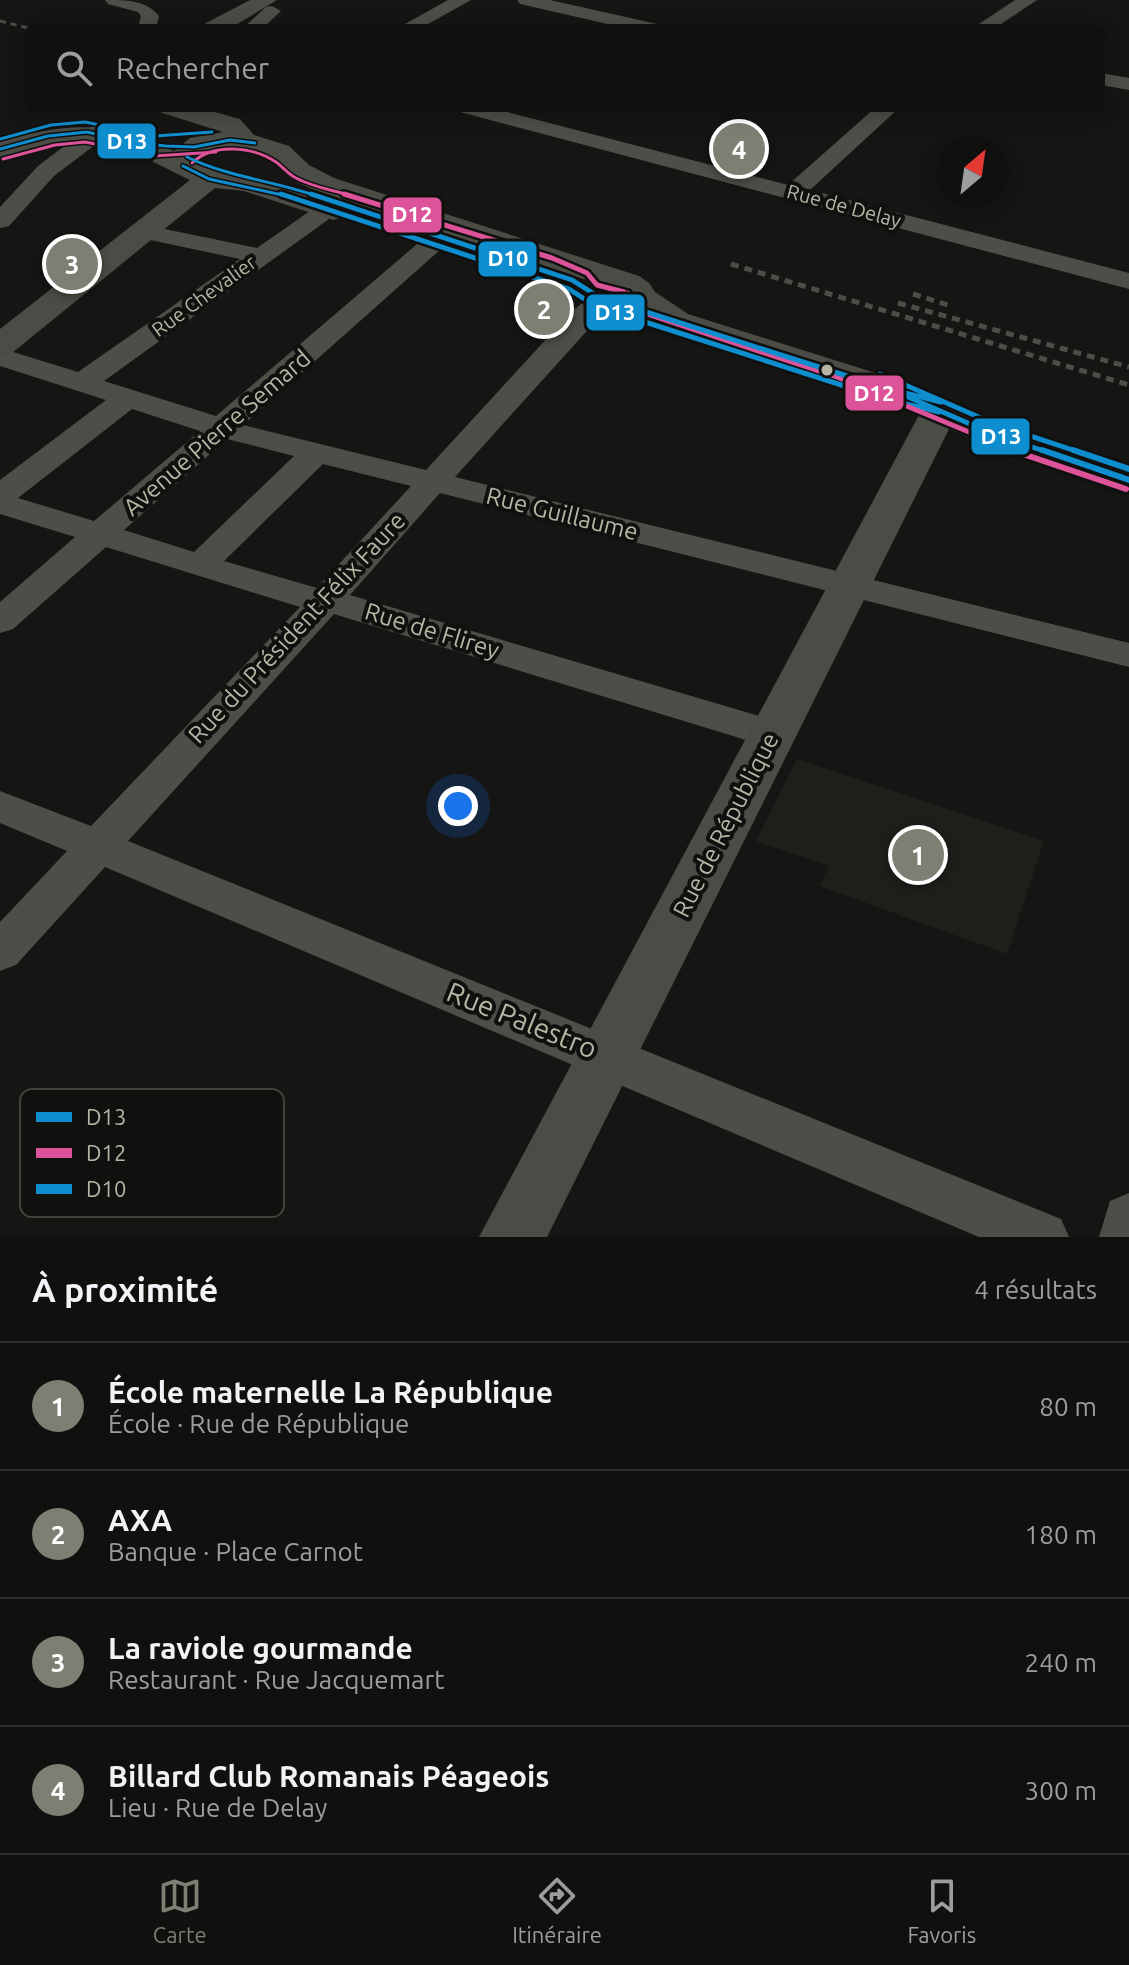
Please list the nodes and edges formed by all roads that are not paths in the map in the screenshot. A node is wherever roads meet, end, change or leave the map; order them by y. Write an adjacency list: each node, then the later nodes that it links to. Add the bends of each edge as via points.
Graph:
1 (114, 0): 8 (street)
2 (167, 0): 8 (street)
3 (462, 0): 13 (street)
4 (526, 0): 9 (street)
5 (1028, 0): 15 (street)
6 (269, 5): 11 (main road); 12 (street)
7 (637, 5): 9 (street)
8 (144, 8): 10 (street)
9 (603, 19): 14 (street)
10 (148, 24)
11 (224, 24)
12 (255, 24)
13 (415, 24)
14 (629, 24)
15 (989, 24)
16 (1105, 80): 17 (street)
17 (1129, 84)
18 (178, 112): 25 (main road, via 214,129)
19 (184, 112): 23 (main road, via 231,125)
20 (482, 112): 28 (street, Rue de Delay)
21 (884, 112): 28 (street)
22 (96, 133): 24 (main road); 25 (main road); 30 (street, via 46,171)
23 (243, 141): 25 (main road); 26 (main road, via 277,151)
24 (6, 147)
25 (200, 158): 27 (main road, via 228,183); 31 (main road)
26 (290, 163): 27 (main road, via 277,176); 35 (main road, via 324,184)
27 (248, 183): 29 (main road)
28 (794, 192): 34 (street, Rue de Delay)
29 (328, 209): 32 (main road); 33 (street, Rue Chevalier)
30 (0, 221)
31 (145, 232): 33 (street); 36 (main road)
32 (432, 244): 35 (main road); 40 (street, Avenue Pierre Semard)
33 (260, 256): 37 (street, Rue Chevalier)
34 (1126, 275)
35 (613, 296): 39 (main road, via 891,390); 43 (street, Rue du Président Félix Faure, via 581,318)
36 (4, 340): 37 (street, Rue Guillaume)
37 (82, 383): 38 (street, Rue Guillaume)
38 (129, 397): 40 (street, Rue Guillaume); 44 (street)
39 (939, 412): 42 (main road); 48 (main road, Rue de République)
40 (223, 429): 41 (street, Rue Guillaume); 46 (street, Avenue Pierre Semard)
41 (316, 453): 43 (street, Rue Guillaume); 47 (street)
42 (1129, 480)
43 (432, 482): 48 (street, Rue Guillaume); 49 (street, Rue du Président Félix Faure)
44 (0, 496)
45 (0, 503): 46 (street, Rue de Flirey)
46 (101, 533): 47 (street, Rue de Flirey); 50 (street, Avenue Pierre Semard)
47 (200, 565): 49 (street, Rue de Flirey)
48 (850, 586): 51 (street, Rue Guillaume); 52 (main road, Rue de République)
49 (326, 600): 52 (street, Rue de Flirey); 54 (street, Rue du Président Félix Faure)
50 (0, 621)
51 (1129, 655)
52 (772, 734): 56 (main road, Rue de République)
53 (0, 806): 54 (street, Rue Palestro)
54 (96, 846): 55 (street, Rue du Président Félix Faure); 56 (street, Rue Palestro)
55 (0, 952)
56 (609, 1055): 58 (main road, Rue de République); 59 (street, Rue Palestro)
57 (1129, 1219): 60 (street)
58 (512, 1237)
59 (1042, 1237)
60 (1126, 1237)

